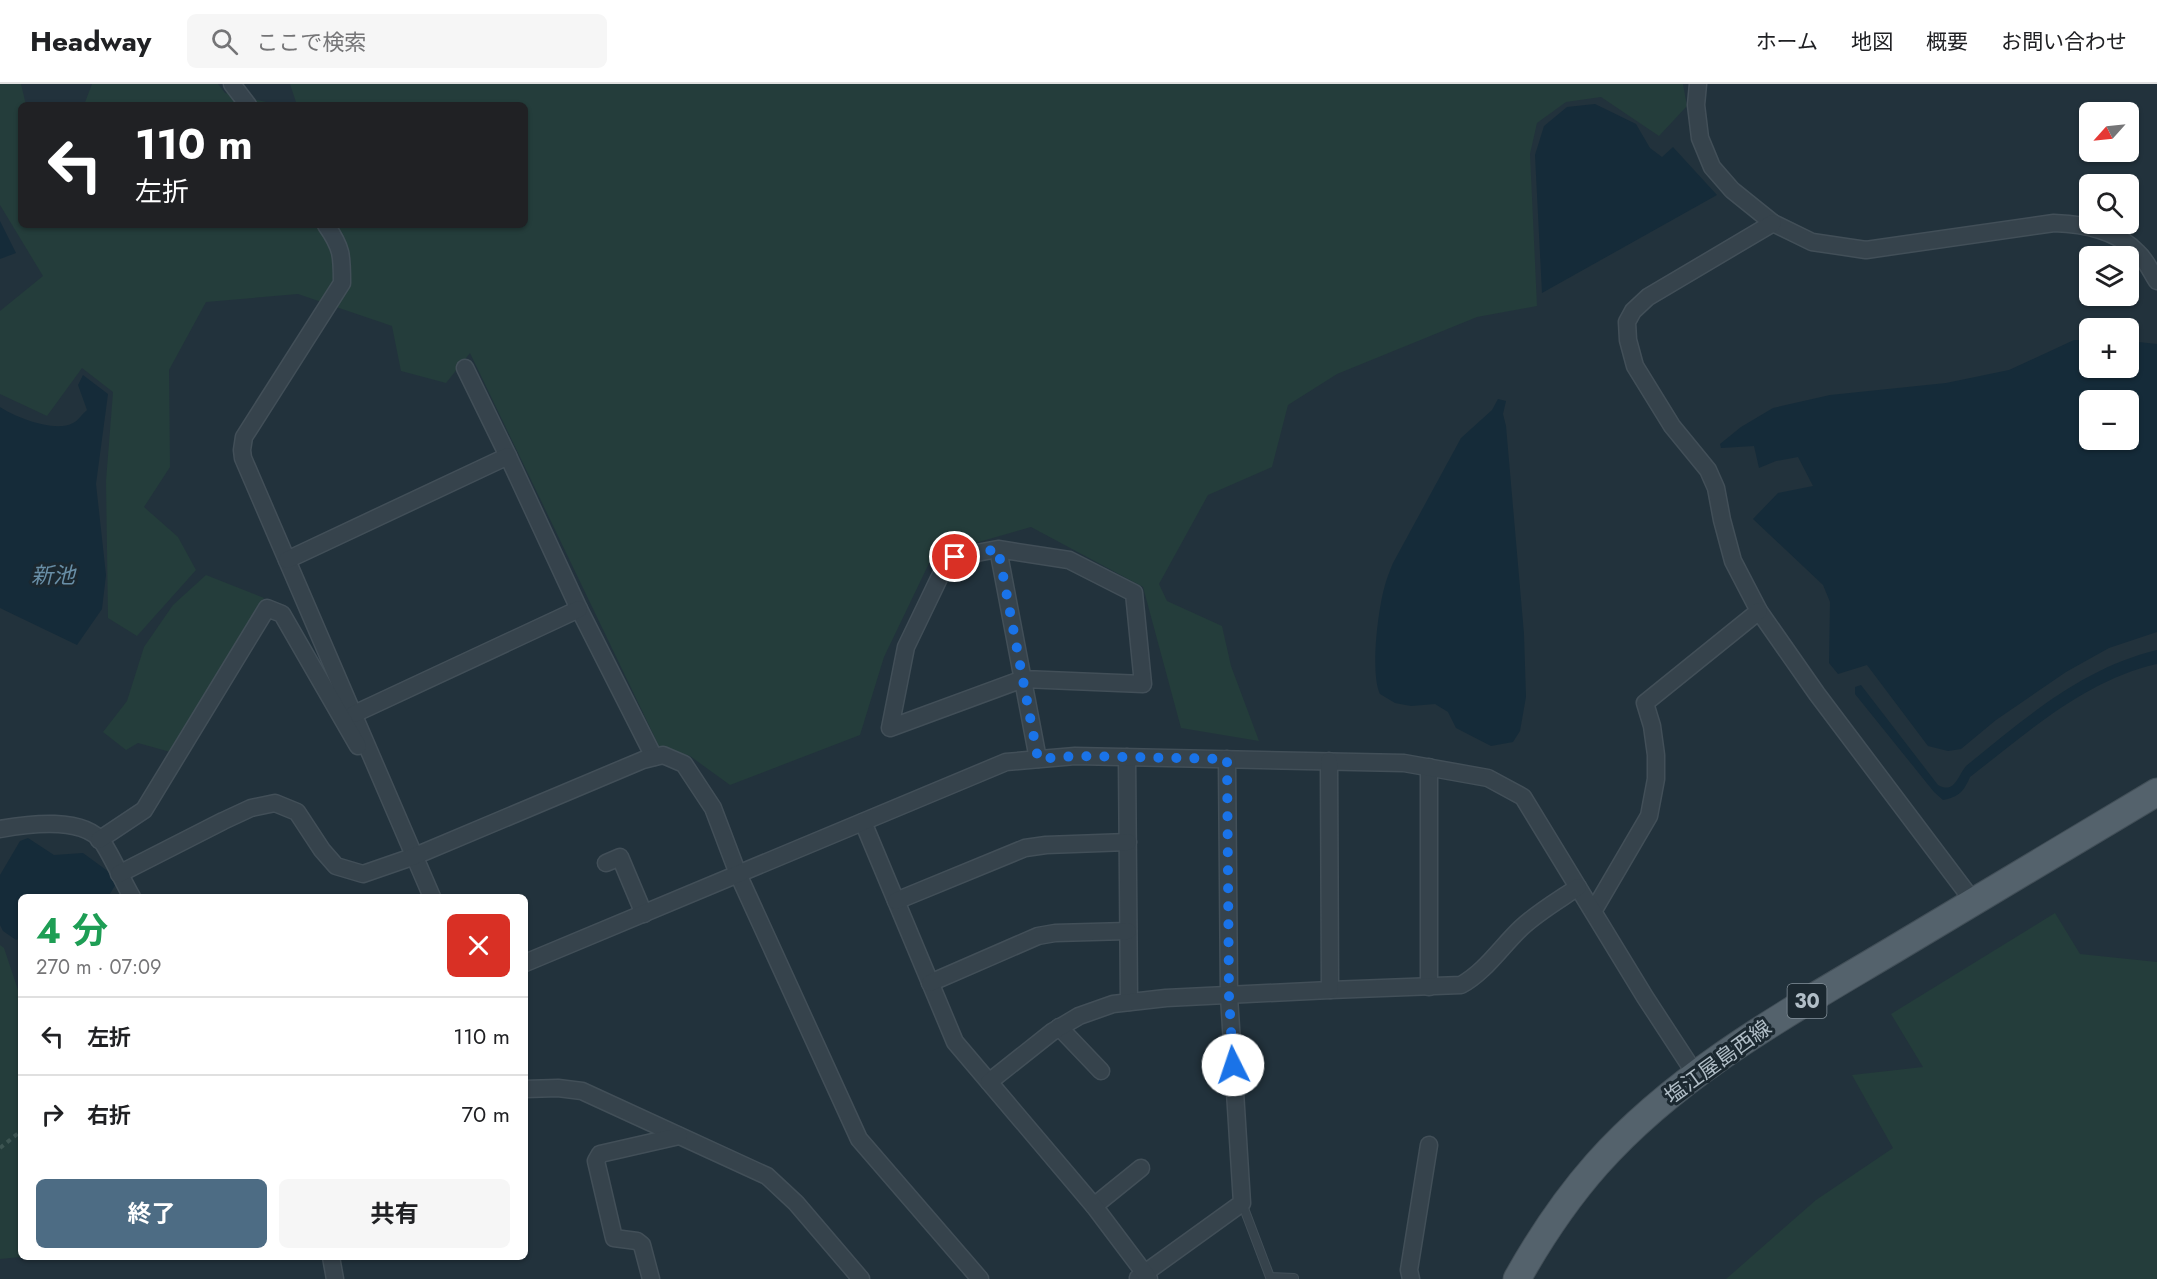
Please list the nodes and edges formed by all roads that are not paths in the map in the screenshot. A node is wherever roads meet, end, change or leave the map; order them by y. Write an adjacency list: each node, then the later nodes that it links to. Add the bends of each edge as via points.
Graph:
1 (232, 84): 3 (street)
2 (1698, 84): 4 (street, via 1700,138 1712,166 1732,190)
3 (246, 102)
4 (1773, 223): 6 (street, via 1812,242 1866,250 2054,223 2082,224 2113,235 2138,252); 12 (street, via 1648,297 1627,322 1635,366 1672,426 1708,470 1733,561)
5 (328, 228): 10 (street, via 338,242 342,283 244,437 242,450)
6 (2157, 281)
7 (465, 368): 8 (street)
8 (508, 456): 10 (street); 11 (street)
9 (998, 549): 13 (street); 13 (street, via 1069,560 1134,593 1143,684); 13 (street, via 955,557 945,566 906,647 890,728)
10 (287, 560): 14 (street)
11 (579, 609): 14 (street); 15 (street)
12 (1759, 611): 35 (street); 36 (street, via 1645,703 1656,755 1649,816)
13 (1023, 679): 17 (street)
14 (354, 714): 22 (street)
15 (654, 757): 27 (street); 30 (street, via 663,754 684,764 713,808)
16 (1127, 757): 17 (street); 18 (street); 26 (street)
17 (1038, 759): 23 (street, via 1006,762)
18 (1227, 759): 19 (street); 43 (street)
19 (1329, 761): 20 (street); 42 (street)
20 (1429, 767): 31 (street, via 1488,778 1523,797); 41 (street)
21 (2157, 792): 35 (main road, 塩江屋島西線 / 30)
22 (398, 815): 25 (street, via 282,614 267,608 144,810); 27 (street)
23 (863, 822): 30 (street); 34 (street)
24 (0, 829): 25 (street, via 62,824 89,831)
25 (99, 840): 29 (street)
26 (1128, 842): 34 (street, via 1025,848); 38 (street)
27 (415, 856): 29 (street, via 363,874 336,866 297,812 275,803 251,808); 33 (street)
28 (606, 863): 37 (street, via 620,857)
29 (119, 874): 32 (street)
30 (738, 874): 37 (street); 61 (street, via 859,1139)
31 (1578, 887): 36 (street); 41 (street, via 1530,920 1473,979 1461,986)
32 (130, 894)
33 (431, 894)
34 (896, 901): 40 (street)
35 (1973, 902): 47 (main road, 塩江屋島西線 / 30, via 1752,1035)
36 (1594, 910): 47 (street)
37 (644, 914): 39 (street)
38 (1128, 931): 40 (street, via 1038,936); 44 (street)
39 (528, 962)
40 (930, 983): 48 (street, via 955,1042)
41 (1429, 987): 42 (street)
42 (1330, 990): 43 (street)
43 (1229, 996): 44 (street); 53 (street)
44 (1129, 1002): 45 (street, via 1079,1016)
45 (1059, 1027): 46 (street); 48 (street)
46 (1101, 1071)
47 (1696, 1075): 63 (main road, 塩江屋島西線 / 30, via 1597,1163 1554,1219)
48 (989, 1082): 54 (street)
49 (528, 1089): 50 (street, via 582,1091)
50 (679, 1136): 59 (street, via 600,1154 596,1161 614,1238 642,1245); 60 (street, via 767,1176 796,1203)
51 (1429, 1145): 62 (street, via 1409,1270)
52 (1141, 1168): 54 (street)
53 (1242, 1203): 56 (street); 57 (lane, via 1270,1277)
54 (1094, 1206): 56 (street)
55 (332, 1260): 58 (street)
56 (1144, 1277)
57 (1294, 1278)
58 (335, 1279)
59 (651, 1279)
60 (861, 1279)
61 (980, 1279)
62 (1411, 1279)
63 (1517, 1279)

